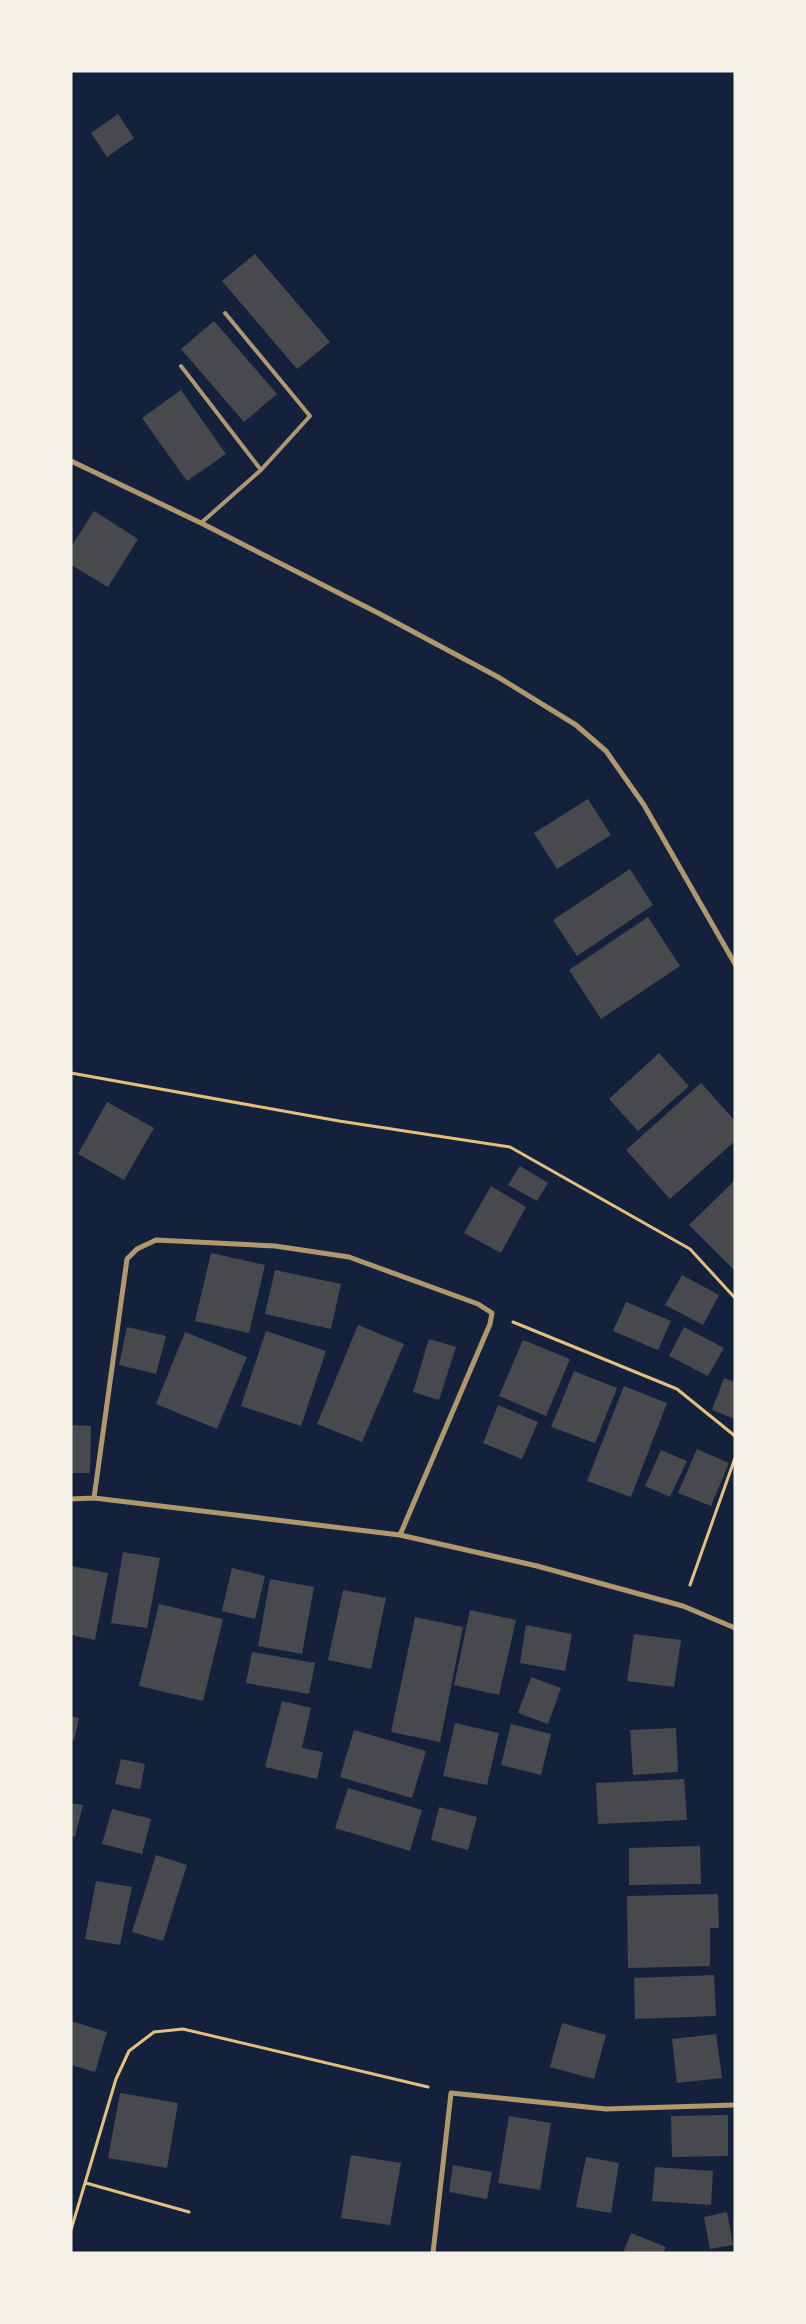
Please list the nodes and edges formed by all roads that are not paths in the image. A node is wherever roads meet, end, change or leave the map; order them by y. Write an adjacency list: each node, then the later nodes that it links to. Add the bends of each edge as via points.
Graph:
1 (225, 313): 4 (lane, via 310,416)
2 (181, 366): 4 (lane)
3 (71, 461): 5 (street)
4 (261, 470): 5 (lane)
5 (201, 523): 6 (street, via 380,614 576,725 606,751 644,805)
6 (735, 964)
7 (94, 1498): 8 (street); 9 (street); 9 (street, via 127,1259 137,1249 156,1240 276,1246 349,1257 478,1304 492,1313)
8 (71, 1499)
9 (400, 1536): 10 (street, via 537,1566 683,1606)
10 (735, 1628)
11 (735, 2105): 12 (street, via 606,2109 451,2093)
12 (433, 2253)

